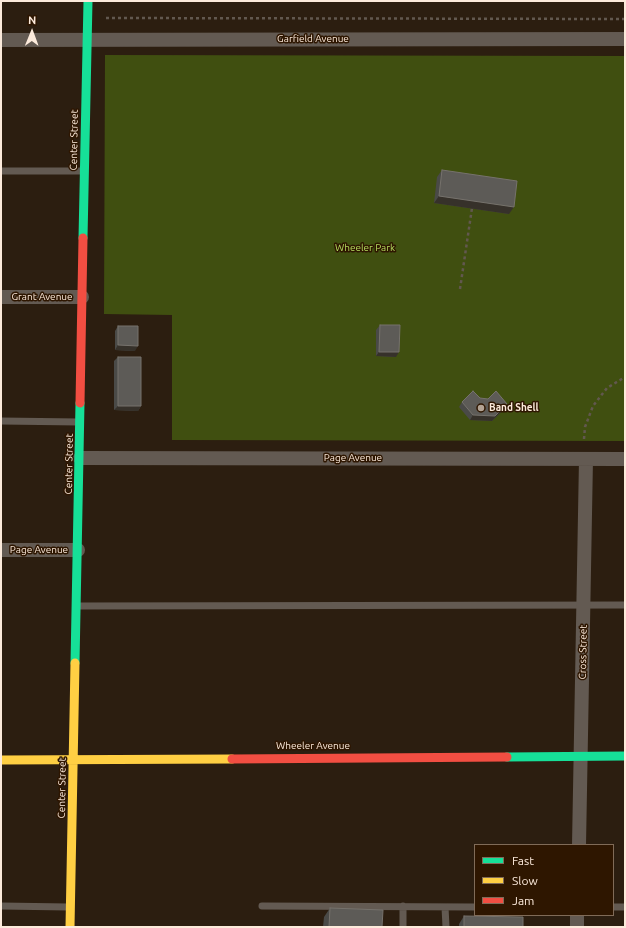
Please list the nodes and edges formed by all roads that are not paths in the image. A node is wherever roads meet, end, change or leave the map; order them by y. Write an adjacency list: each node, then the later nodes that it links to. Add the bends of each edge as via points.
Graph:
1 (88, 1): 4 (street, Center Street)
2 (625, 39): 4 (street, Garfield Avenue)
3 (1, 40): 4 (street, Garfield Avenue)
4 (87, 40): 6 (street, Center Street)
5 (1, 171): 6 (lane)
6 (84, 171): 8 (street, Center Street)
7 (1, 297): 8 (street, Grant Avenue)
8 (82, 298): 10 (street, Center Street)
9 (1, 421): 10 (lane)
10 (81, 422): 11 (street, Center Street)
11 (80, 458): 12 (street, Page Avenue); 15 (street, Center Street)
12 (586, 459): 13 (street, Page Avenue); 16 (street, Cross Street)
13 (625, 459)
14 (1, 550): 15 (street, Page Avenue)
15 (78, 550): 18 (street, Center Street)
16 (584, 605): 17 (lane); 18 (lane); 19 (street, Cross Street)
17 (625, 605)
18 (77, 606): 21 (street, Center Street)
19 (582, 755): 20 (street, Wheeler Avenue); 21 (street, Wheeler Avenue); 23 (street, Cross Street)
20 (625, 756)
21 (74, 759): 22 (street, Wheeler Avenue); 29 (street, Center Street)
22 (1, 760)
23 (579, 844)
24 (1, 906): 29 (lane)
25 (262, 906): 26 (lane)
26 (403, 906): 30 (lane); 34 (lane)
27 (474, 906): 30 (lane)
28 (614, 906): 31 (lane)
29 (71, 907): 33 (street, Center Street)
30 (445, 907): 35 (lane)
31 (625, 907)
32 (577, 916): 36 (street)
33 (70, 927)
34 (403, 927)
35 (446, 927)
36 (577, 927)

